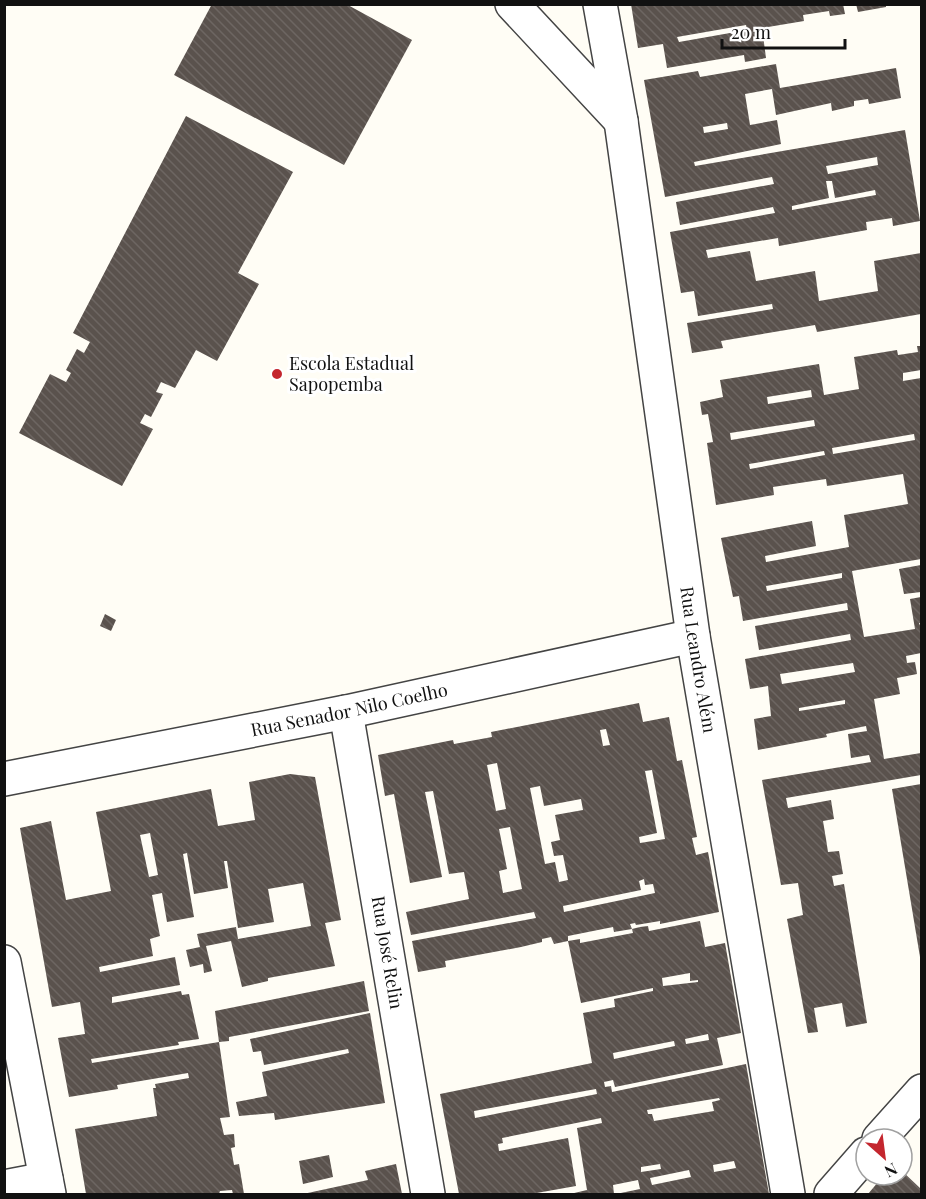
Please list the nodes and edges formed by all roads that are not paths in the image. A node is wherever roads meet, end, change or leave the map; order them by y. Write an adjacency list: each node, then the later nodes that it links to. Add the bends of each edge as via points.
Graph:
1 (512, 4): 3 (street)
2 (600, 4): 3 (street, Rua Leandro Além)
3 (621, 121): 4 (street, Rua Leandro Além)
4 (693, 636): 5 (street, Rua Senador Nilo Coelho); 14 (street, Rua Leandro Além)
5 (346, 712): 6 (street, Rua Senador Nilo Coelho); 13 (street, Rua José Relin)
6 (4, 779)
7 (4, 962): 12 (street)
8 (921, 1091): 9 (street)
9 (890, 1127)
10 (854, 1168): 15 (street)
11 (4, 1187): 12 (street)
12 (47, 1187)
13 (428, 1194)
14 (789, 1194)
15 (831, 1194)

